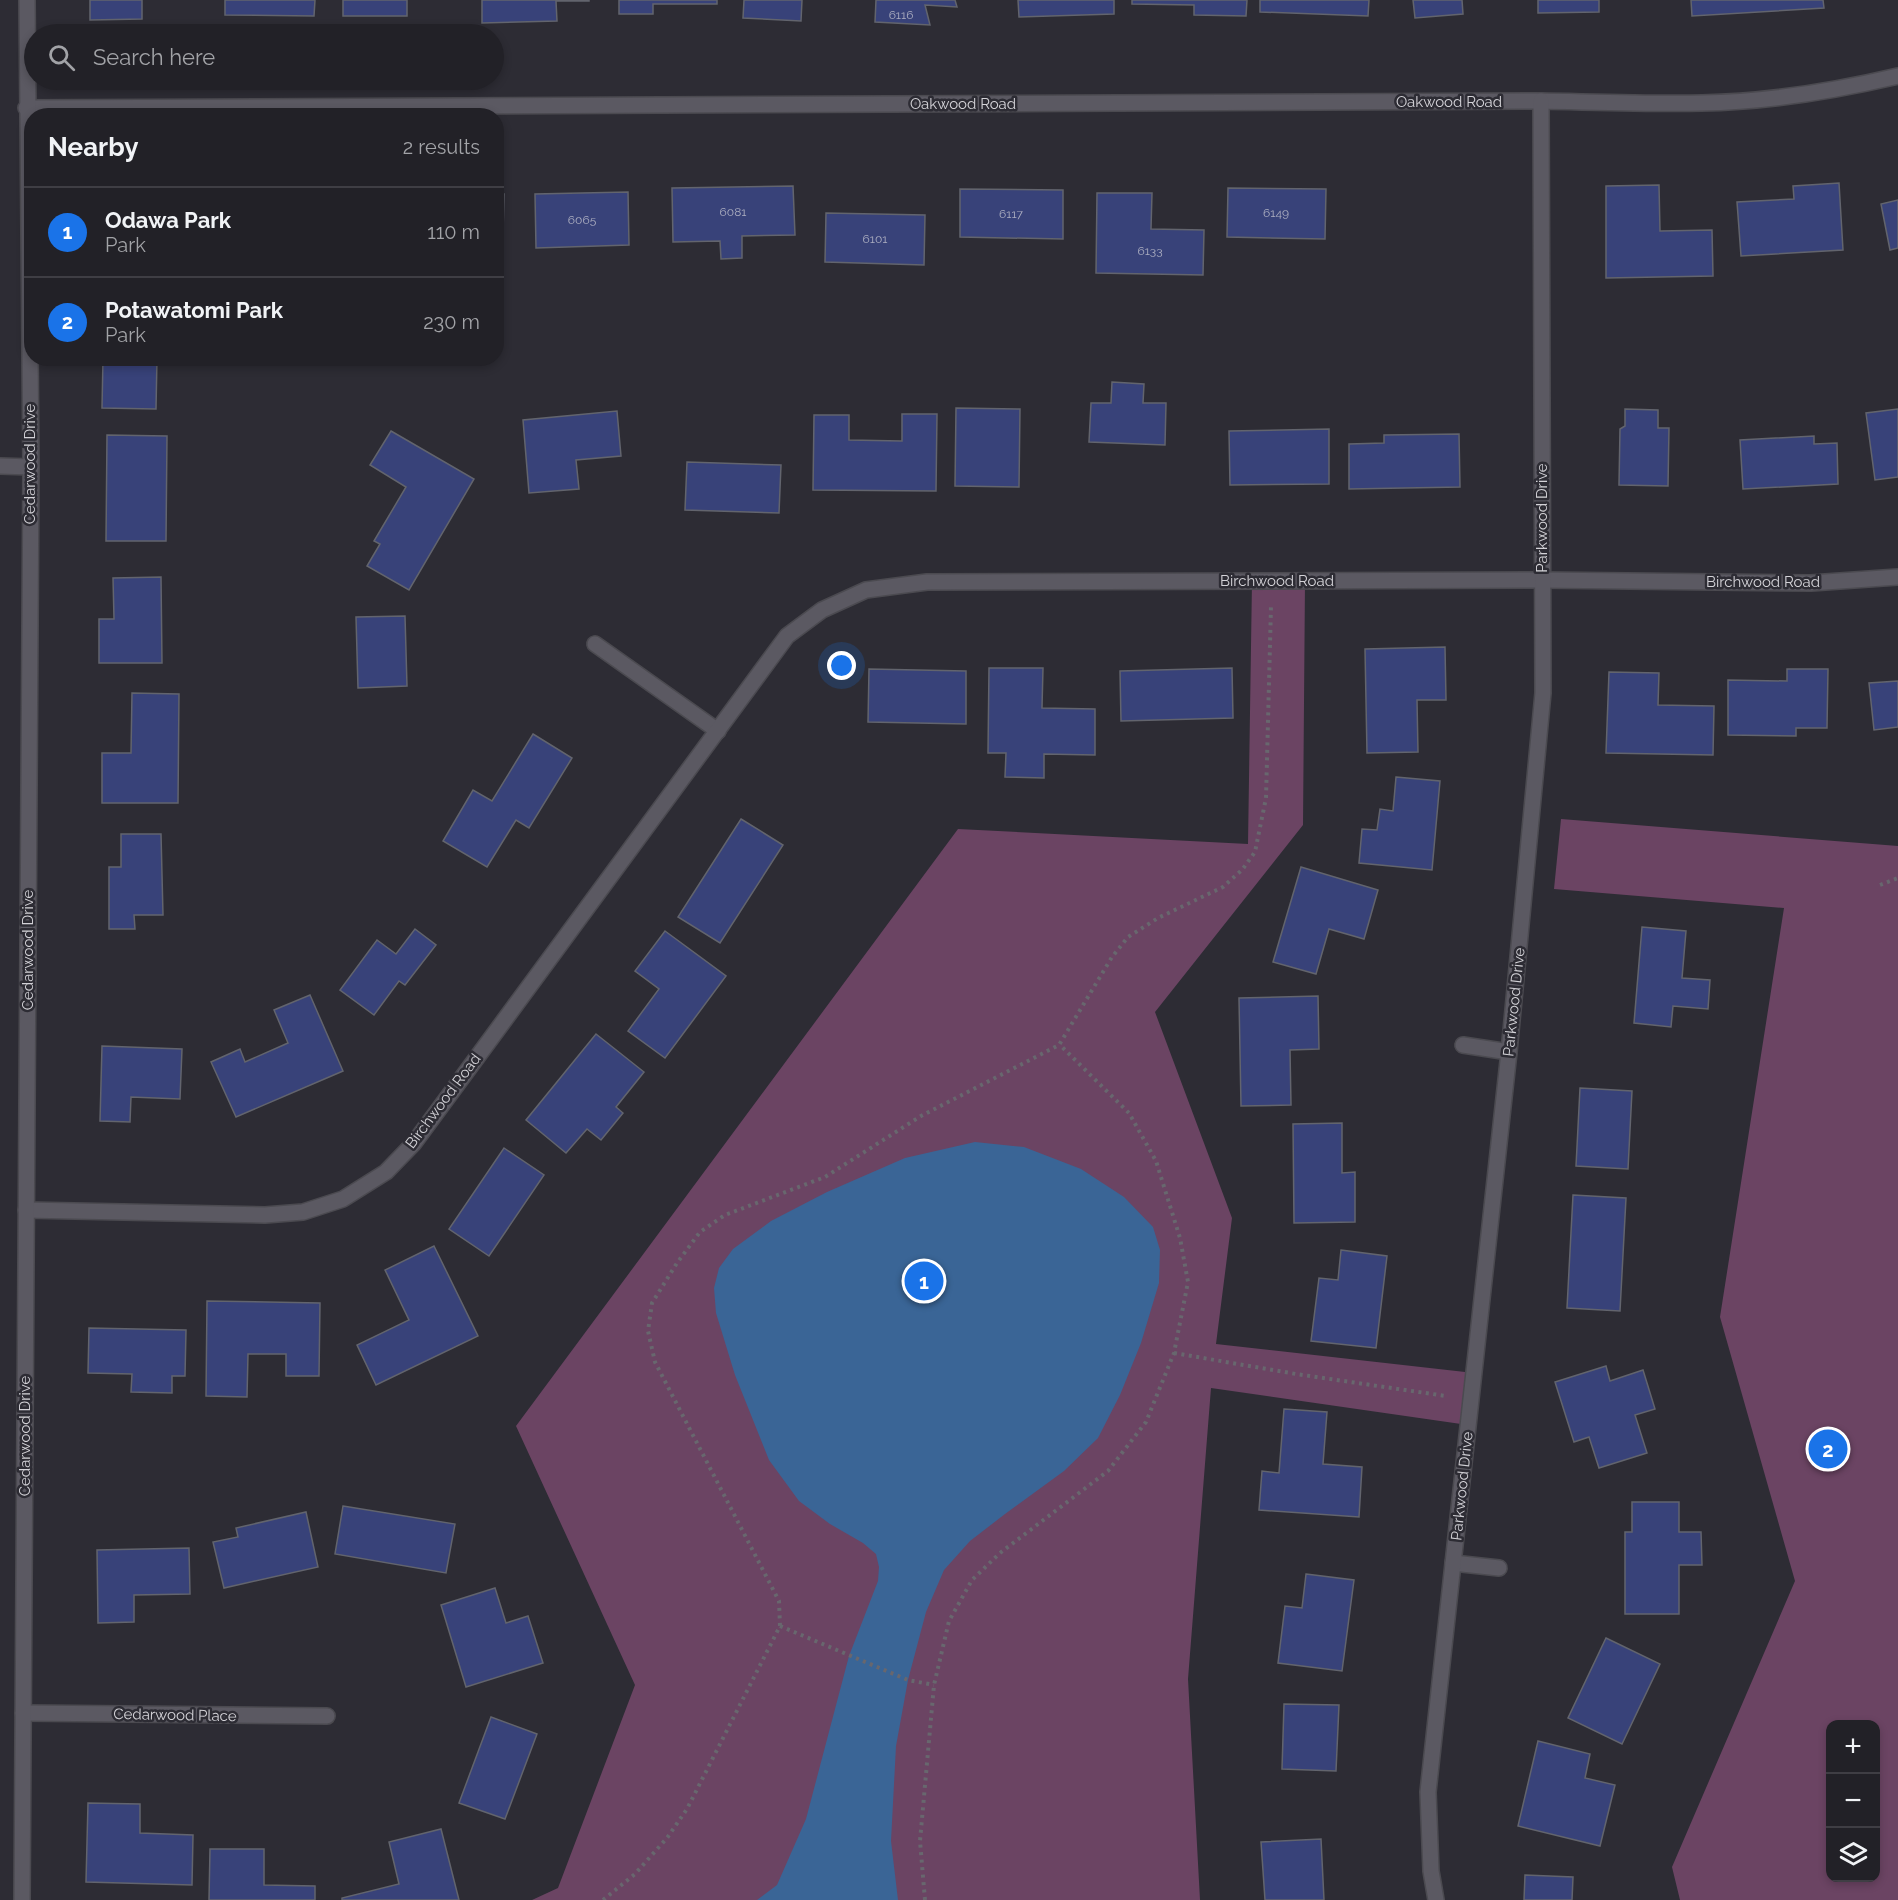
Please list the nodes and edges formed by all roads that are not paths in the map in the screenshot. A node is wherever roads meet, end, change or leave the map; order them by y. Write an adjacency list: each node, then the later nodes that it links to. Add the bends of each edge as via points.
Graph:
1 (27, 0): 2 (street, Cedarwood Drive)
2 (27, 24)
3 (1898, 76): 5 (street, Oakwood Road, via 1781,97 1715,102)
4 (26, 90): 6 (street, Cedarwood Drive)
5 (1541, 101): 6 (street, Oakwood Road); 11 (street, Parkwood Drive)
6 (26, 108)
7 (30, 366): 9 (street, Cedarwood Drive)
8 (0, 466): 9 (street)
9 (31, 466): 16 (street, Cedarwood Drive)
10 (1898, 577): 11 (street, Birchwood Road, via 1811,583)
11 (1542, 580): 13 (street, Birchwood Road, via 927,582 866,590 822,610 787,636); 15 (street, Parkwood Drive, via 1543,693)
12 (595, 644): 13 (street)
13 (718, 731): 16 (street, Birchwood Road, via 414,1143 386,1172 344,1199 303,1212 265,1215)
14 (1463, 1045): 15 (street)
15 (1509, 1052): 17 (street, Parkwood Drive)
16 (26, 1210): 19 (street, Cedarwood Drive)
17 (1453, 1563): 18 (street); 22 (street, Parkwood Drive, via 1428,1792)
18 (1499, 1568)
19 (23, 1713): 20 (street, Cedarwood Place); 21 (street, Cedarwood Drive)
20 (327, 1716)
21 (22, 1900)
22 (1436, 1900)

